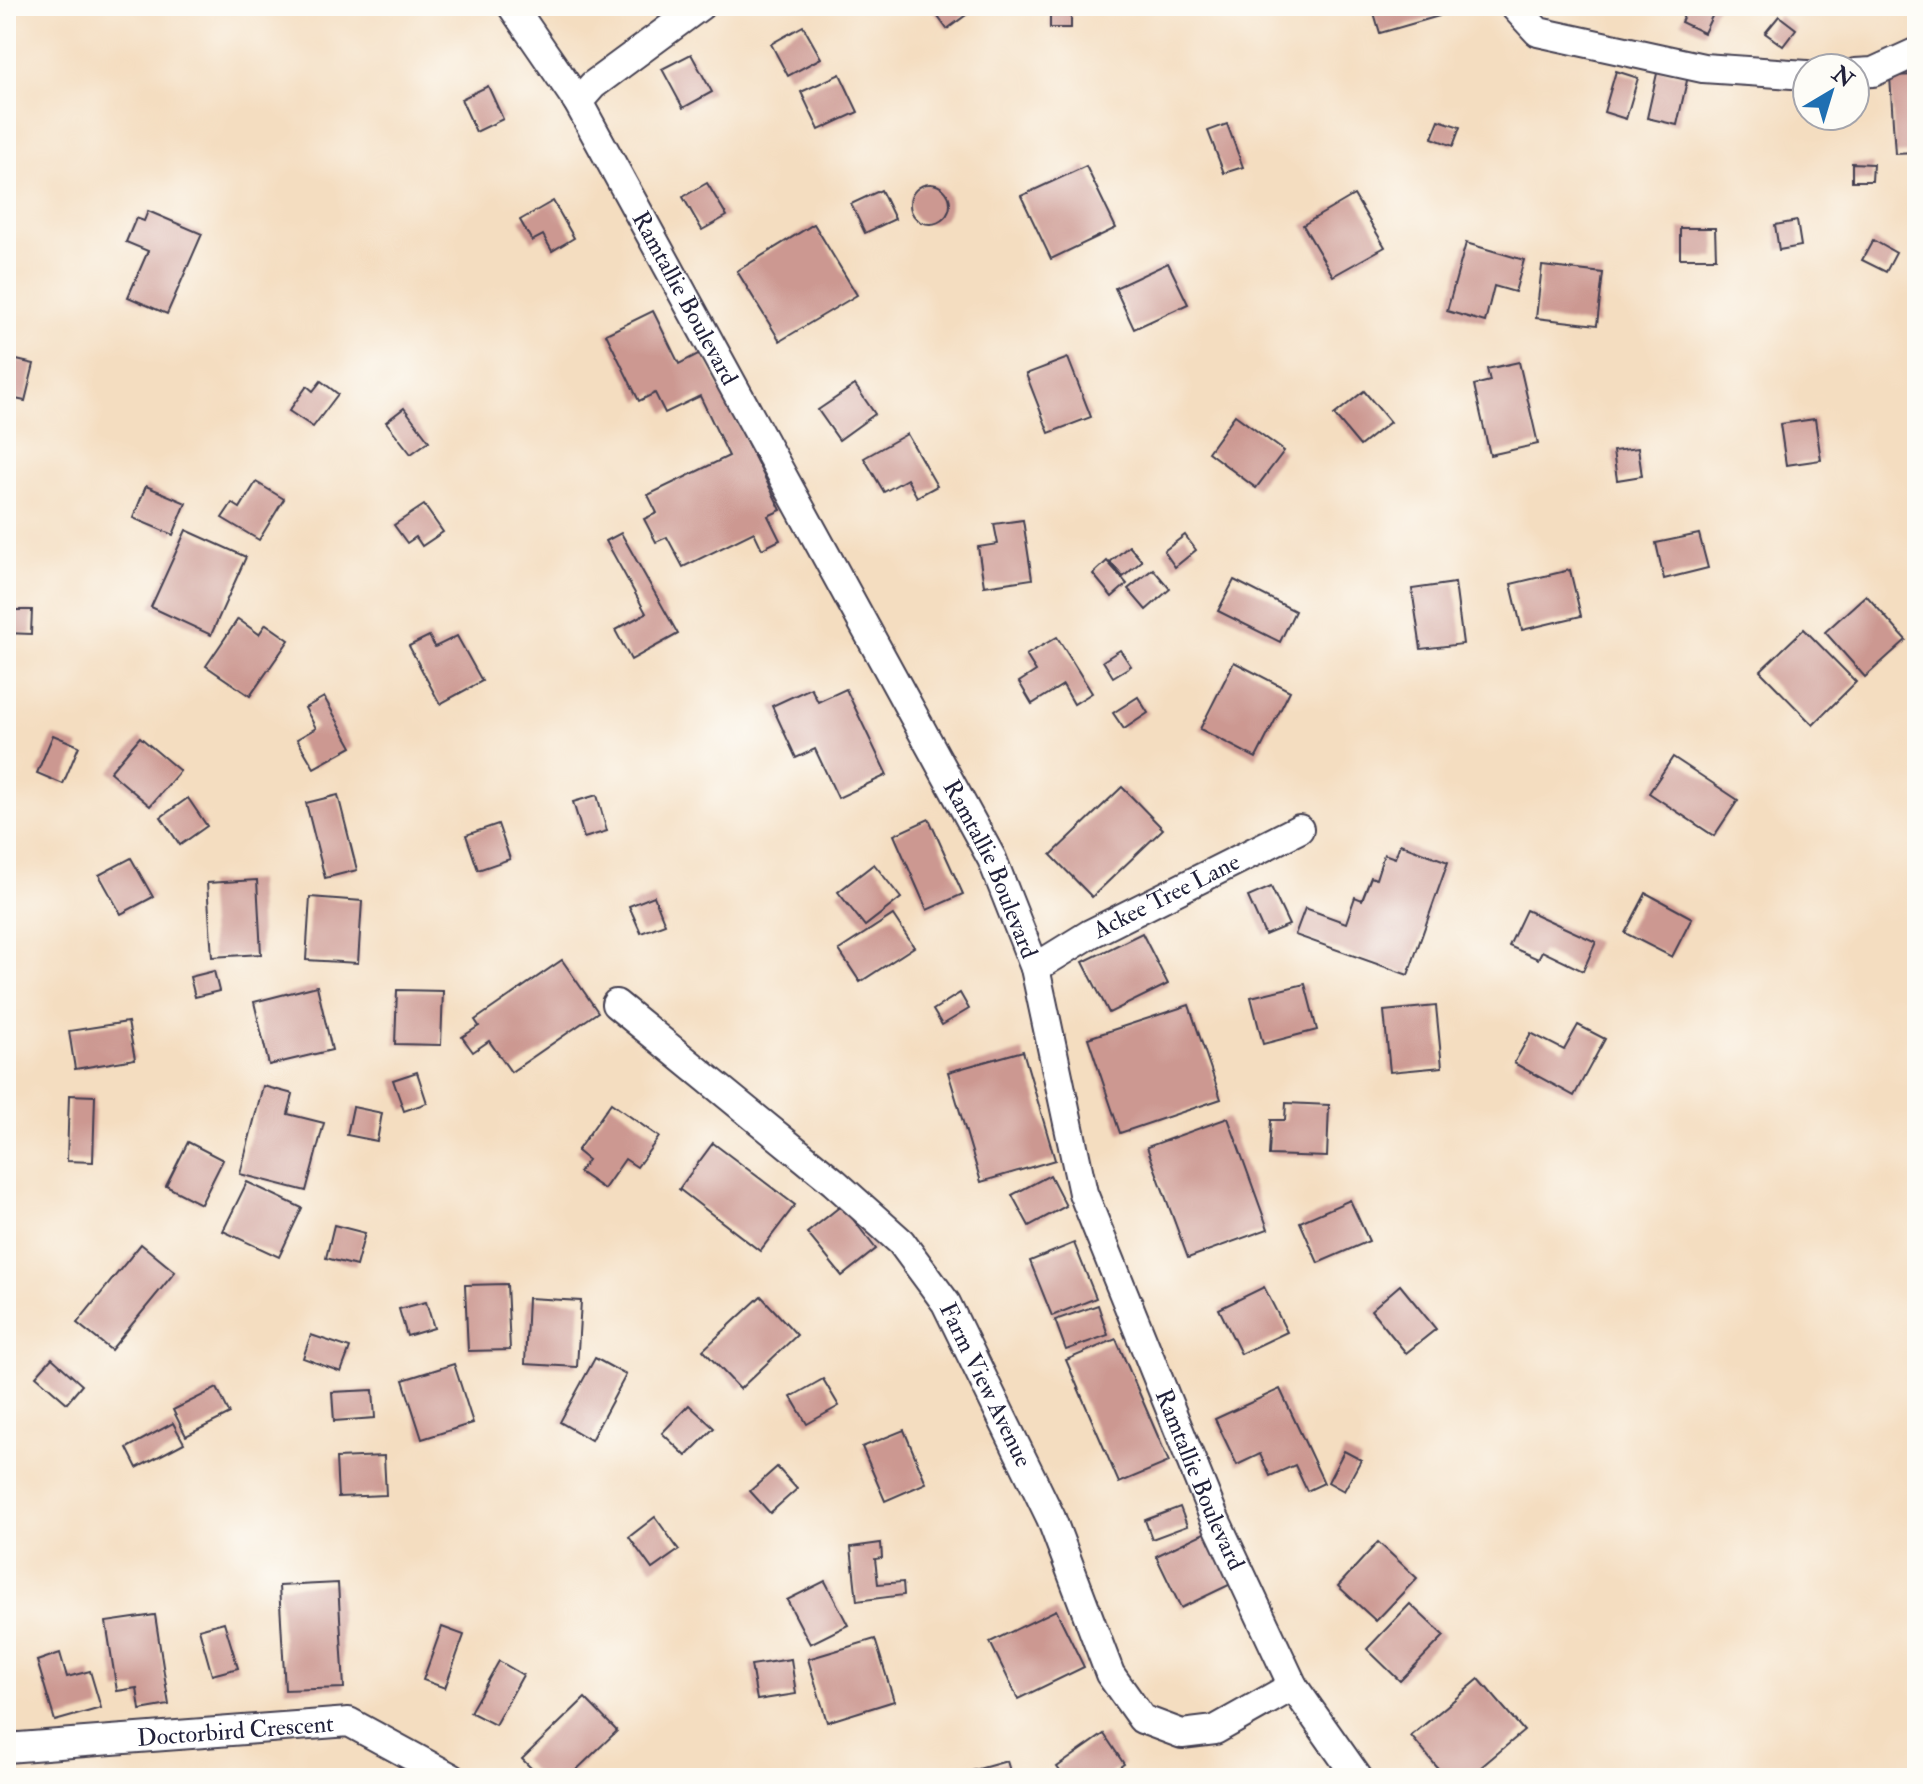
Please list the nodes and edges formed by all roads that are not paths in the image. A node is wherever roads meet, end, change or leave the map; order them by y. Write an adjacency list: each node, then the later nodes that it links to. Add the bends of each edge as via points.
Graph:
1 (512, 6): 7 (street, Ramtallie Boulevard)
2 (700, 6): 7 (street, via 593,85)
3 (1514, 6): 6 (street, via 1538,32 1703,68)
4 (1917, 52): 5 (street)
5 (1871, 72)
6 (1791, 74)
7 (578, 102): 9 (street, Ramtallie Boulevard, via 992,859)
8 (1299, 829): 9 (street, Ackee Tree Lane, via 1090,934)
9 (1035, 968): 11 (street, Ramtallie Boulevard, via 1083,1193 1214,1517)
10 (616, 1004): 11 (street, Farm View Avenue, via 879,1222 901,1242 946,1303 1051,1518 1110,1674 1142,1719 1182,1734 1215,1730)
11 (1293, 1686): 14 (street, Ramtallie Boulevard)
12 (6, 1748): 13 (street, Doctorbird Crescent, via 349,1722)
13 (452, 1778)
14 (1358, 1778)

